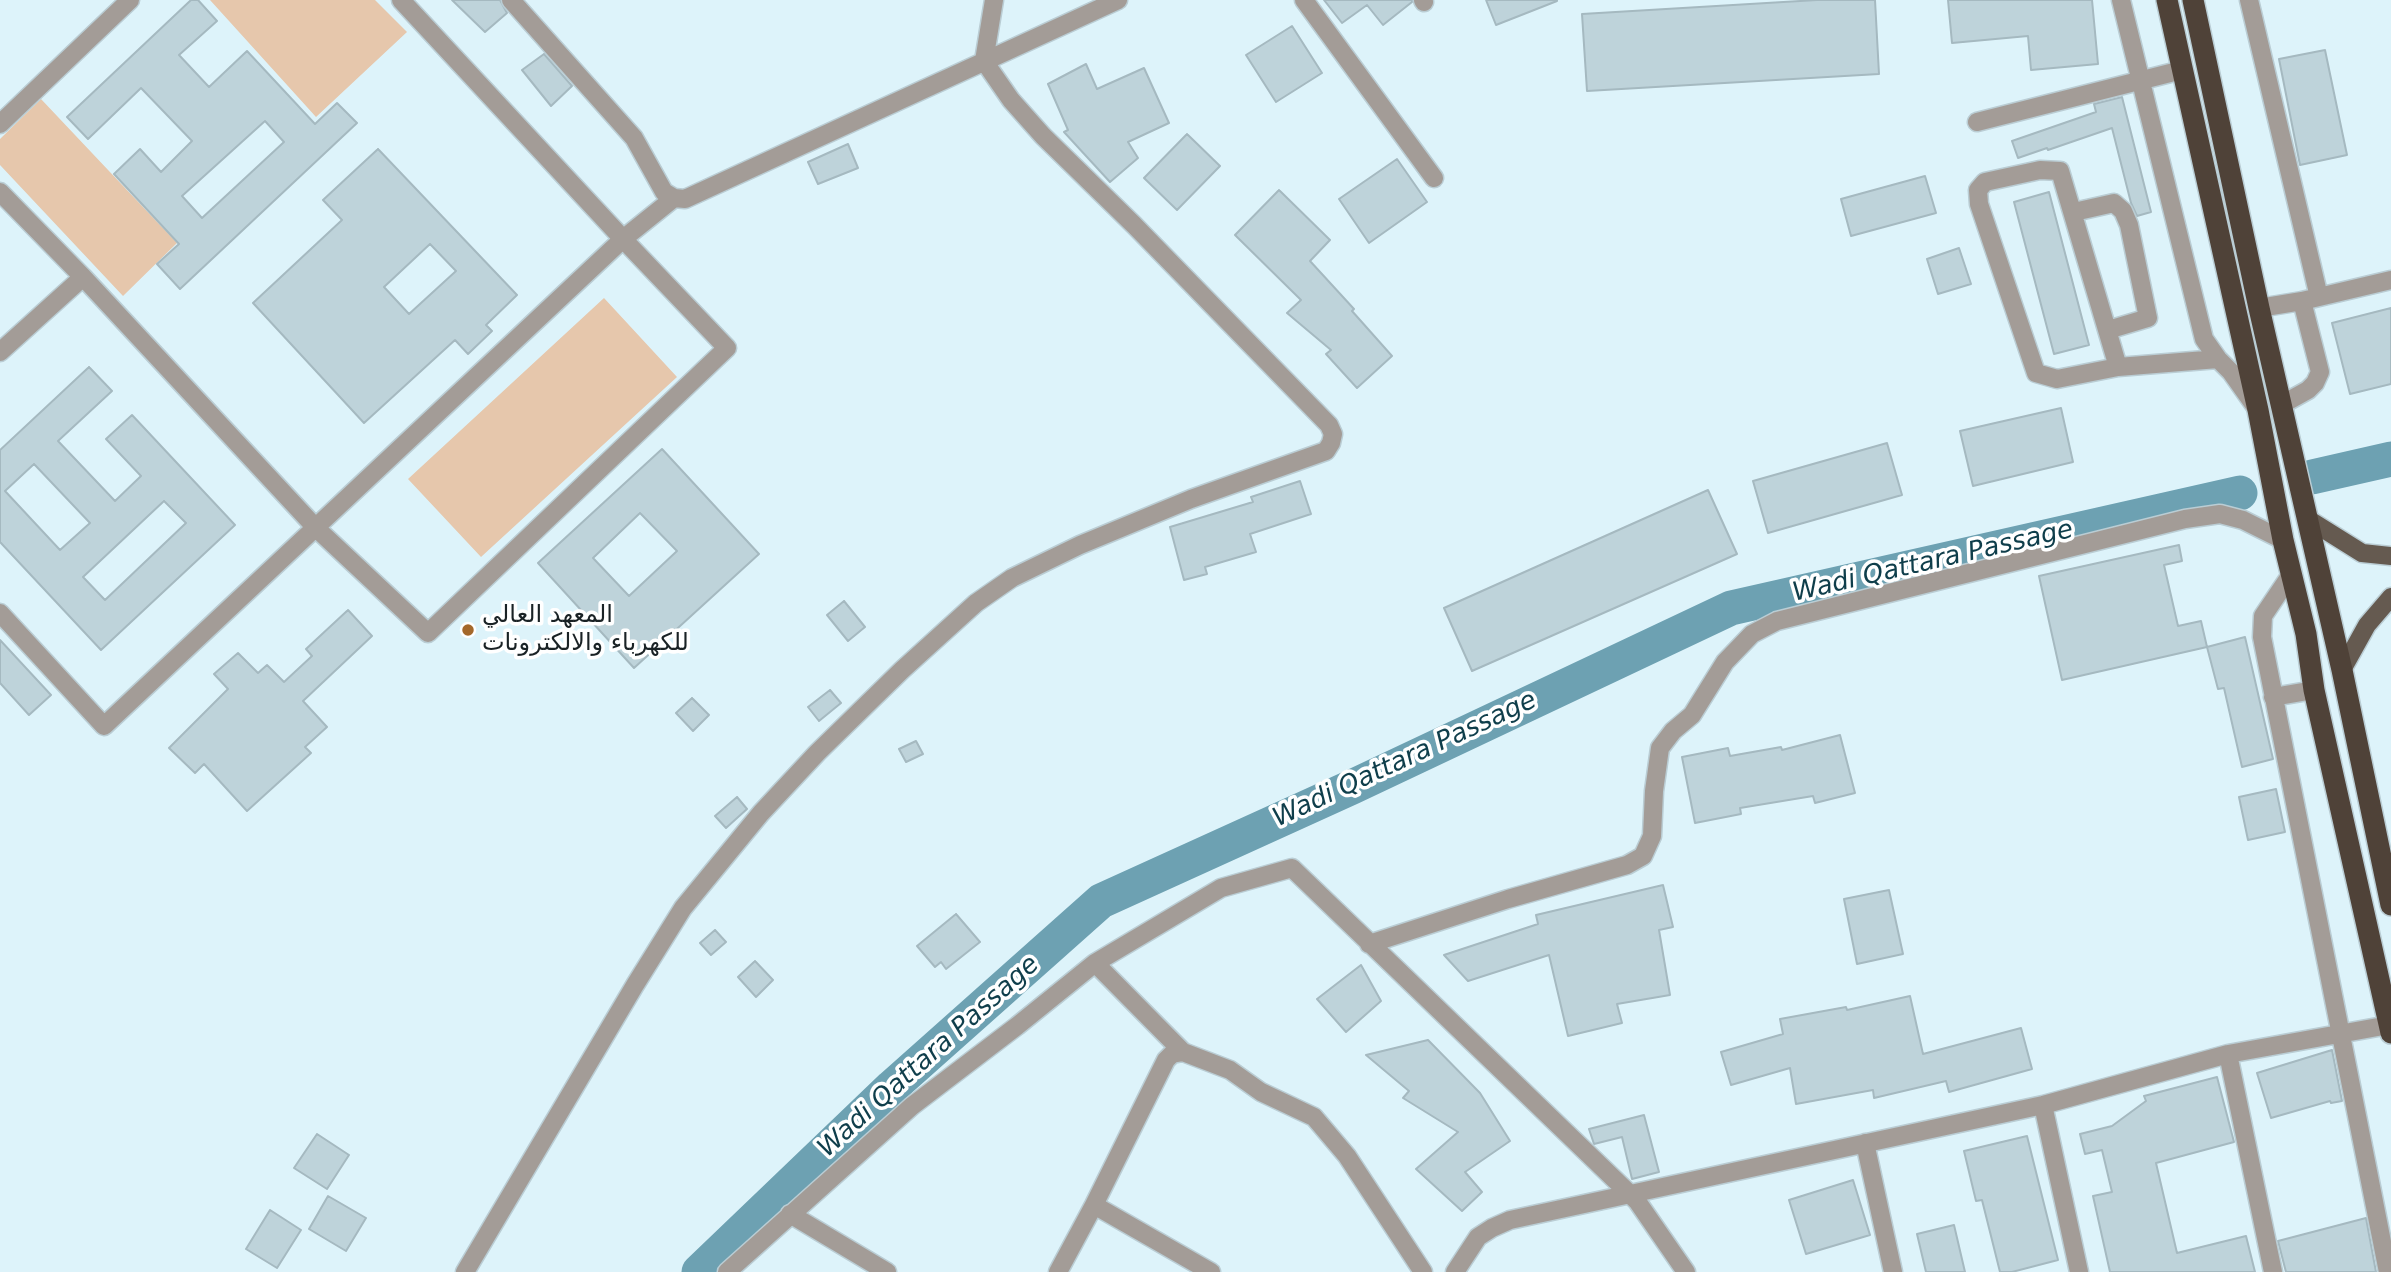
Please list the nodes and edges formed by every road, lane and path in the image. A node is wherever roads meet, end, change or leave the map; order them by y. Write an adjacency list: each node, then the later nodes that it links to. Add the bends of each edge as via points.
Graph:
1 (130, 0): 15 (street)
2 (401, 0): 20 (street)
3 (512, 0): 18 (street, via 634,138 664,192)
4 (994, 0): 11 (street)
5 (1118, 0): 11 (street)
6 (1304, 0): 16 (street)
7 (2121, 0): 13 (street)
8 (2167, 0): 12 (highway)
9 (2193, 0): 24 (highway)
10 (2249, 0): 23 (street)
11 (985, 61): 18 (street, via 685,199); 53 (street, via 1043,136 1329,425 1331,443 1326,451 1191,499 1012,578 976,603 902,670 761,813 683,908)
12 (2182, 70): 13 (street); 30 (highway)
13 (2140, 82): 14 (street); 27 (street, via 2204,339)
14 (1977, 122)
15 (0, 124)
16 (1434, 178)
17 (0, 192): 21 (street)
18 (674, 198): 20 (street)
19 (2074, 212): 25 (street); 25 (street, via 2113,203 2123,211 2129,226 2148,318); 28 (street, via 2060,171 2040,170 1985,182 1978,190 2035,373 2057,379)
20 (622, 239): 32 (street); 32 (street, via 727,348 428,633)
21 (83, 277): 26 (street); 32 (street)
22 (2391, 280): 23 (street)
23 (2311, 299): 24 (street); 29 (street, via 2320,372 2308,390)
24 (2259, 308): 29 (highway)
25 (2108, 330): 28 (street)
26 (0, 352)
27 (2218, 359): 28 (street); 30 (street)
28 (2119, 367)
29 (2281, 405): 31 (highway)
30 (2258, 410): 33 (highway)
31 (2306, 518): 34 (main road, via 2362,553); 38 (highway)
32 (316, 527): 37 (street, via 104,726)
33 (2283, 540): 35 (highway); 42 (street, via 2244,520 2220,514 2185,519 1777,621 1752,634 1725,662 1692,715 1660,748 1652,836 1643,856)
34 (2391, 556)
35 (2292, 573): 39 (highway); 40 (street, via 2263,617)
36 (2391, 597): 38 (main road, via 2367,625)
37 (0, 613)
38 (2342, 670): 41 (highway)
39 (2314, 690): 40 (street); 44 (highway)
40 (2273, 697): 45 (street)
41 (2391, 905)
42 (1369, 944): 43 (street, via 1292,868 1221,888); 50 (street)
43 (1094, 963): 46 (street); 52 (street, via 912,1106)
44 (2390, 1029): 45 (street)
45 (2339, 1034): 47 (street); 64 (street)
46 (1183, 1052): 51 (street, via 1166,1060); 58 (street, via 1230,1070 1261,1092 1314,1117 1346,1156)
47 (2228, 1054): 48 (street); 63 (street)
48 (2043, 1105): 49 (street); 62 (street)
49 (1865, 1143): 50 (street); 61 (street)
50 (1629, 1193): 59 (street, via 1492,1228 1478,1237); 60 (street)
51 (1094, 1205): 56 (street); 57 (street)
52 (790, 1214): 54 (street); 55 (street)
53 (465, 1272)
54 (727, 1272)
55 (887, 1272)
56 (1058, 1272)
57 (1211, 1272)
58 (1423, 1272)
59 (1455, 1272)
60 (1686, 1272)
61 (1893, 1272)
62 (2079, 1272)
63 (2273, 1272)
64 (2388, 1272)

